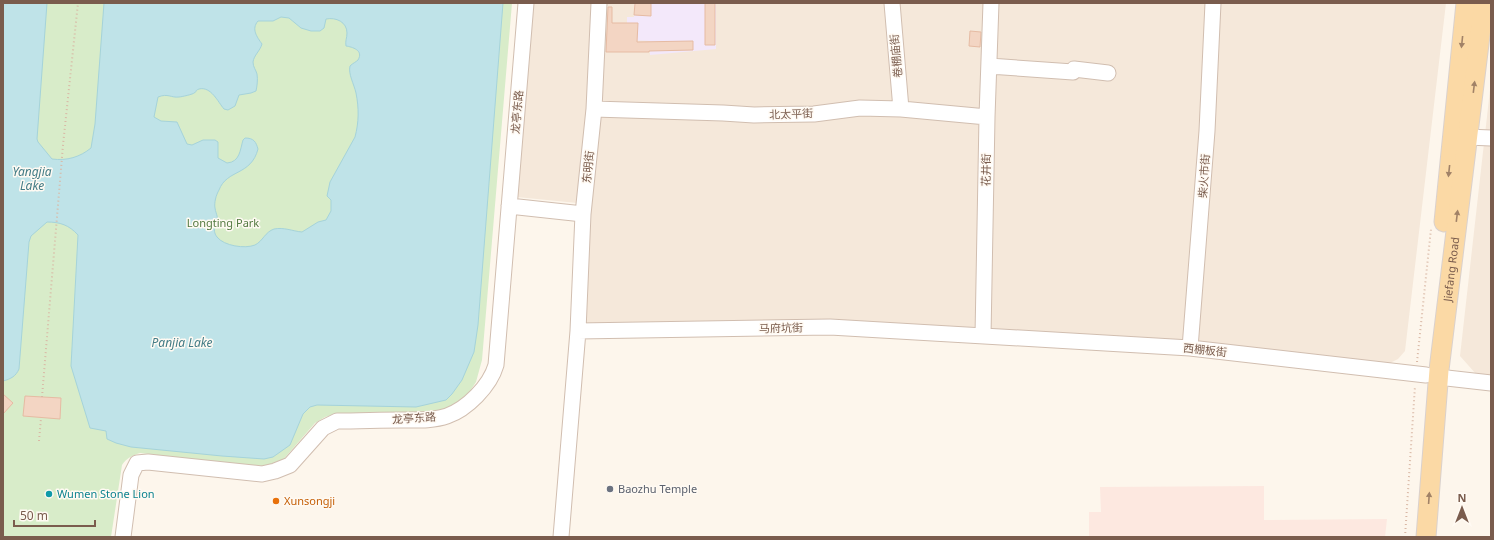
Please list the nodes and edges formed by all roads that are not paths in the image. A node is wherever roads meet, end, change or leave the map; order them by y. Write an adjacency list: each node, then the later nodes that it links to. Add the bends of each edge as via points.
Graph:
1 (526, 3): 15 (street, 龙亭东路)
2 (599, 3): 10 (street, 东明街)
3 (892, 3): 11 (street, 卷棚庙街)
4 (991, 3): 8 (street, 花井街)
5 (1213, 3): 19 (street, 柴火市街, via 1207,131)
6 (1466, 3): 20 (main road, Jiefang Road, one-way to 20)
7 (1484, 3): 13 (main road, Jiefang Road, one-way to 7)
8 (989, 66): 9 (street); 12 (street, 花井街)
9 (1108, 73)
10 (594, 109): 11 (street, 北太平街, via 754,115 814,114 860,108); 16 (street, 东明街)
11 (901, 109): 12 (street, 北太平街)
12 (987, 117): 18 (street, 花井街)
13 (1467, 137): 14 (street); 20 (main road, Jiefang Road, one-way to 13)
14 (1491, 138)
15 (509, 206): 16 (street); 22 (street, 龙亭东路, via 496,365 494,375 478,395 447,416 425,420 331,423 323,428 290,465 262,474 137,463 131,475)
16 (583, 214): 17 (street, 东明街)
17 (578, 331): 18 (street, 马府坑街, via 830,327); 23 (street, 东明街)
18 (983, 336): 19 (street, 西棚板街)
19 (1190, 348): 20 (street, 西棚板街)
20 (1426, 375): 21 (street, 西棚板街); 24 (main road, Jiefang Road); 25 (main road, Jiefang Road, one-way to 20)
21 (1491, 383)
22 (124, 536)
23 (561, 537)
24 (1413, 537)
25 (1426, 537)

